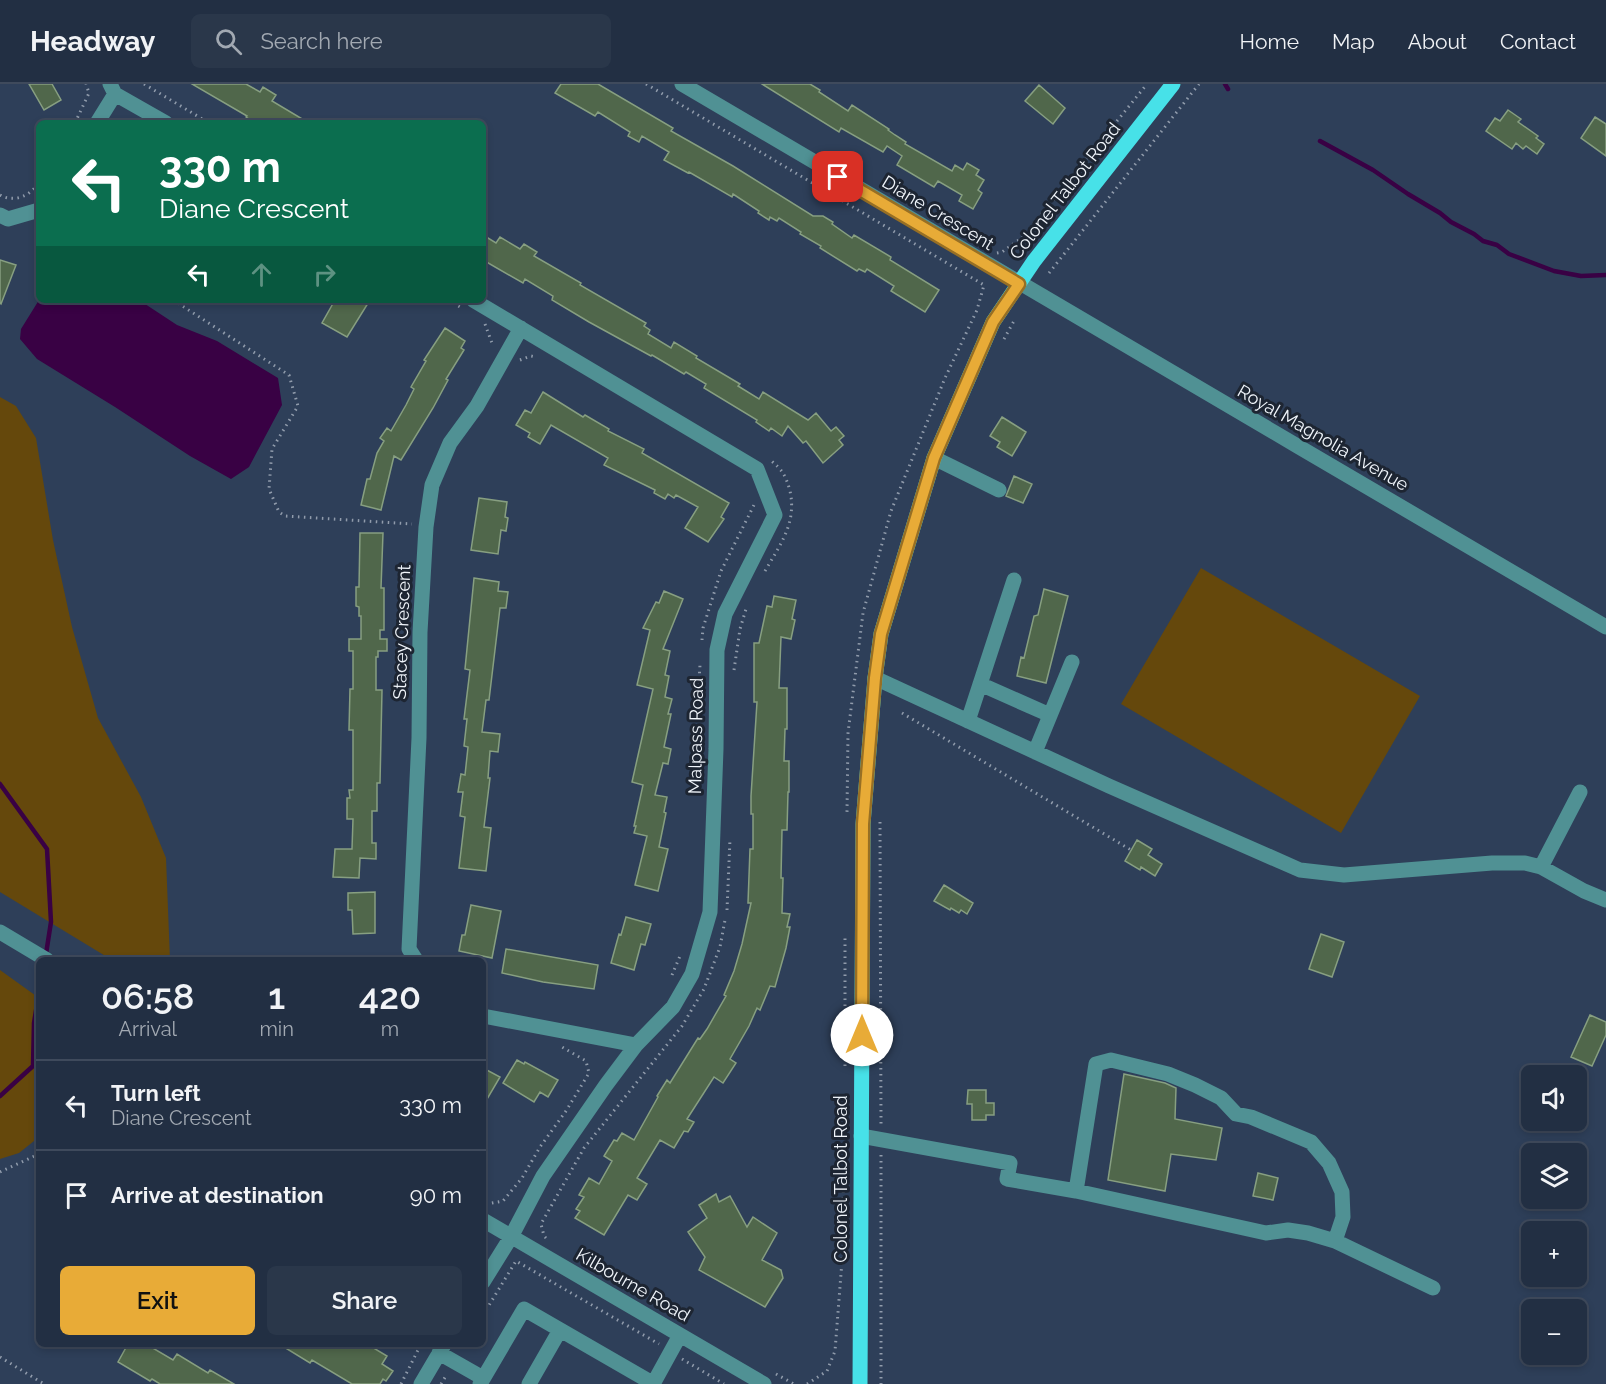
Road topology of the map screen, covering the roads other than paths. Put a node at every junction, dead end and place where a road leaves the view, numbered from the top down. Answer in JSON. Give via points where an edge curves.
{"nodes":[{"id":1,"x":682,"y":84,"type":"edge"},
{"id":2,"x":1173,"y":84,"type":"edge"},
{"id":3,"x":112,"y":89,"type":"edge"},
{"id":4,"x":98,"y":120,"type":"edge"},
{"id":5,"x":161,"y":120,"type":"edge"},
{"id":6,"x":36,"y":211,"type":"edge"},
{"id":7,"x":0,"y":215,"type":"edge"},
{"id":8,"x":1019,"y":284,"type":"junction"},
{"id":9,"x":470,"y":306,"type":"edge"},
{"id":10,"x":521,"y":328,"type":"junction"},
{"id":11,"x":934,"y":458,"type":"junction"},
{"id":12,"x":999,"y":490,"type":"dead end"},
{"id":13,"x":1014,"y":580,"type":"dead end"},
{"id":14,"x":1606,"y":627,"type":"edge"},
{"id":15,"x":1072,"y":662,"type":"dead end"},
{"id":16,"x":875,"y":678,"type":"junction"},
{"id":17,"x":980,"y":684,"type":"junction"},
{"id":18,"x":1050,"y":715,"type":"junction"},
{"id":19,"x":968,"y":721,"type":"junction"},
{"id":20,"x":1035,"y":752,"type":"junction"},
{"id":21,"x":1580,"y":792,"type":"dead end"},
{"id":22,"x":1541,"y":867,"type":"junction"},
{"id":23,"x":1606,"y":900,"type":"edge"},
{"id":24,"x":0,"y":932,"type":"edge"},
{"id":25,"x":42,"y":957,"type":"edge"},
{"id":26,"x":414,"y":957,"type":"edge"},
{"id":27,"x":486,"y":1017,"type":"edge"},
{"id":28,"x":636,"y":1045,"type":"junction"},
{"id":29,"x":861,"y":1136,"type":"junction"},
{"id":30,"x":1076,"y":1191,"type":"junction"},
{"id":31,"x":486,"y":1222,"type":"edge"},
{"id":32,"x":511,"y":1237,"type":"junction"},
{"id":33,"x":1335,"y":1241,"type":"junction"},
{"id":34,"x":486,"y":1277,"type":"edge"},
{"id":35,"x":1433,"y":1288,"type":"dead end"},
{"id":36,"x":560,"y":1330,"type":"junction"},
{"id":37,"x":680,"y":1335,"type":"junction"},
{"id":38,"x":441,"y":1347,"type":"edge"},
{"id":39,"x":769,"y":1378,"type":"edge"},
{"id":40,"x":482,"y":1381,"type":"edge"},
{"id":41,"x":421,"y":1384,"type":"edge"},
{"id":42,"x":529,"y":1384,"type":"edge"},
{"id":43,"x":653,"y":1384,"type":"edge"},
{"id":44,"x":860,"y":1384,"type":"edge"}],
"edges":[{"from":1,"to":8,"type":"street","name":"Diane Crescent"},
{"from":2,"to":8,"type":"main road","name":"Colonel Talbot Road"},
{"from":3,"to":4,"type":"street"},
{"from":3,"to":5,"type":"street"},
{"from":6,"to":7,"type":"street","via":[[8,219]]},
{"from":8,"to":11,"type":"main road","name":"Colonel Talbot Road","via":[[993,322]]},
{"from":8,"to":14,"type":"street","name":"Royal Magnolia Avenue"},
{"from":9,"to":10,"type":"street","name":"Malpass Road"},
{"from":10,"to":26,"type":"street","name":"Stacey Crescent","via":[[477,406],[450,443],[432,485],[420,632],[409,949]]},
{"from":10,"to":28,"type":"street","name":"Malpass Road","via":[[758,469],[774,515],[725,614],[717,650],[710,912],[692,974],[673,1007]]},
{"from":11,"to":12,"type":"street"},
{"from":11,"to":16,"type":"main road","name":"Colonel Talbot Road","via":[[881,634]]},
{"from":13,"to":17,"type":"street"},
{"from":15,"to":18,"type":"street"},
{"from":16,"to":19,"type":"street"},
{"from":16,"to":29,"type":"main road","name":"Colonel Talbot Road","via":[[863,824]]},
{"from":17,"to":18,"type":"street"},
{"from":17,"to":19,"type":"street"},
{"from":18,"to":20,"type":"street"},
{"from":19,"to":20,"type":"street"},
{"from":20,"to":22,"type":"street","via":[[1300,870],[1344,875],[1492,863]]},
{"from":21,"to":22,"type":"street"},
{"from":22,"to":23,"type":"street"},
{"from":24,"to":25,"type":"street"},
{"from":27,"to":28,"type":"street"},
{"from":28,"to":32,"type":"street","name":"Malpass Road","via":[[543,1176]]},
{"from":29,"to":30,"type":"street","via":[[1010,1163],[1007,1179]]},
{"from":29,"to":44,"type":"main road","name":"Colonel Talbot Road"},
{"from":30,"to":33,"type":"street","via":[[1266,1233],[1288,1230]]},
{"from":30,"to":33,"type":"street","via":[[1096,1064],[1111,1060],[1177,1078],[1221,1098],[1236,1114],[1311,1142],[1329,1163],[1342,1192],[1343,1217]]},
{"from":31,"to":32,"type":"street","name":"Kilbourne Road"},
{"from":32,"to":34,"type":"street","name":"Malpass Road"},
{"from":32,"to":37,"type":"street","name":"Kilbourne Road"},
{"from":33,"to":35,"type":"street"},
{"from":36,"to":40,"type":"street","via":[[524,1309]]},
{"from":36,"to":42,"type":"street"},
{"from":36,"to":43,"type":"street"},
{"from":37,"to":39,"type":"street","name":"Kilbourne Road"},
{"from":37,"to":43,"type":"street"},
{"from":38,"to":40,"type":"street"},
{"from":38,"to":41,"type":"street"}]}
